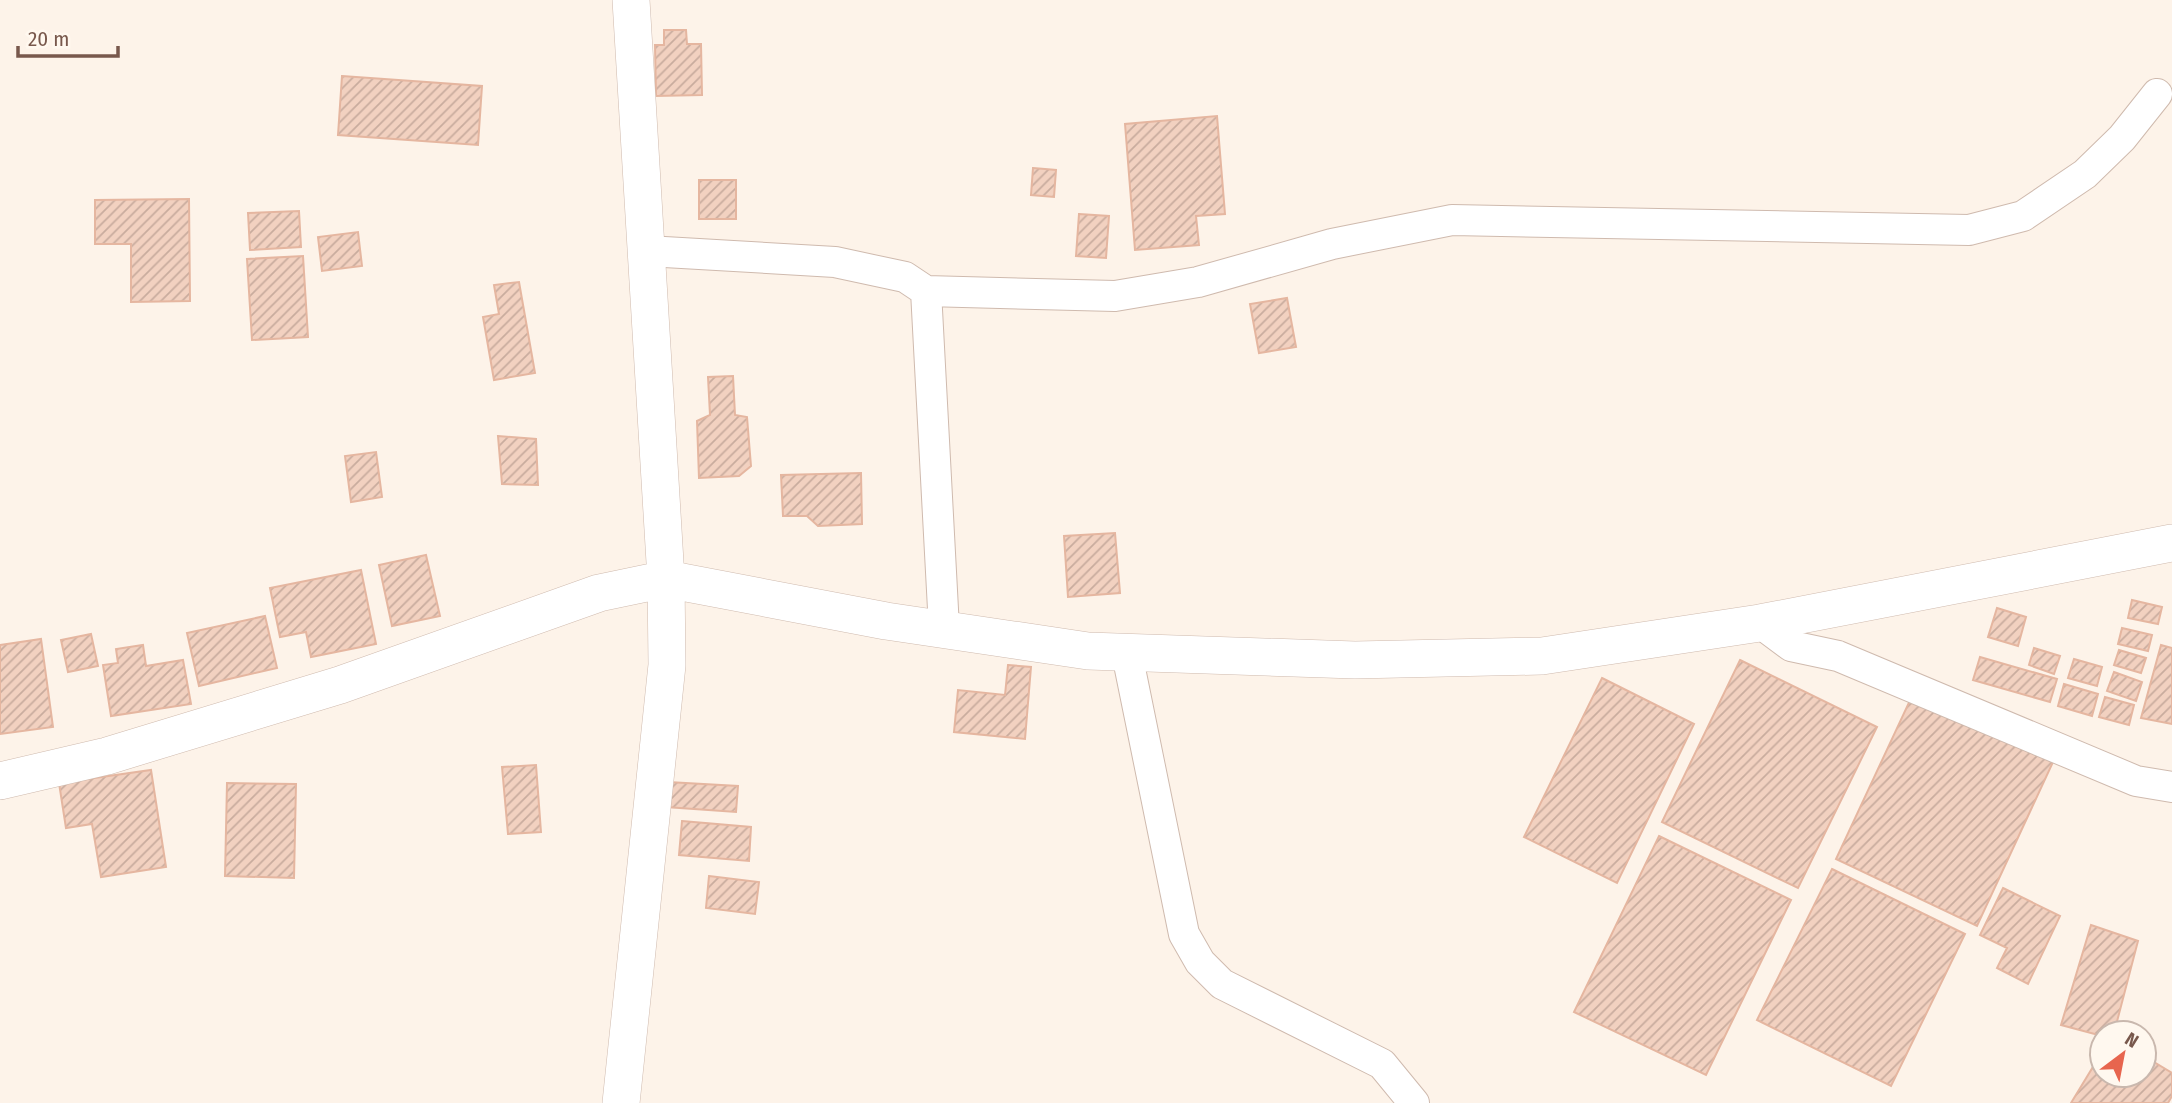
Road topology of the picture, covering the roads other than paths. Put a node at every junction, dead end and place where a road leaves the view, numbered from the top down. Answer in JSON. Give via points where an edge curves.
{"nodes":[{"id":1,"x":631,"y":0,"type":"edge"},
{"id":2,"x":2157,"y":94,"type":"dead end"},
{"id":3,"x":647,"y":251,"type":"junction"},
{"id":4,"x":926,"y":291,"type":"junction"},
{"id":5,"x":2172,"y":543,"type":"edge"},
{"id":6,"x":666,"y":579,"type":"junction"},
{"id":7,"x":1760,"y":623,"type":"junction"},
{"id":8,"x":944,"y":628,"type":"junction"},
{"id":9,"x":1127,"y":654,"type":"junction"},
{"id":10,"x":0,"y":781,"type":"edge"},
{"id":11,"x":2172,"y":787,"type":"edge"},
{"id":12,"x":621,"y":1103,"type":"edge"},
{"id":13,"x":1413,"y":1103,"type":"edge"}],
"edges":[{"from":1,"to":3,"type":"street"},
{"from":2,"to":4,"type":"street","via":[[2085,174],[2022,216],[1969,230],[1452,220],[1332,244],[1198,282],[1115,296]]},
{"from":3,"to":4,"type":"street","via":[[835,262],[905,277]]},
{"from":3,"to":6,"type":"street"},
{"from":4,"to":8,"type":"street"},
{"from":5,"to":7,"type":"street"},
{"from":6,"to":8,"type":"street"},
{"from":6,"to":10,"type":"street","via":[[599,593],[340,685],[120,752]]},
{"from":6,"to":12,"type":"street","via":[[667,665]]},
{"from":7,"to":9,"type":"street","via":[[1542,656],[1355,660]]},
{"from":7,"to":11,"type":"street","via":[[1791,646],[1838,656],[2136,781]]},
{"from":8,"to":9,"type":"street","via":[[1088,652]]},
{"from":9,"to":13,"type":"street","via":[[1184,934],[1200,962],[1222,985],[1382,1064]]}]}
